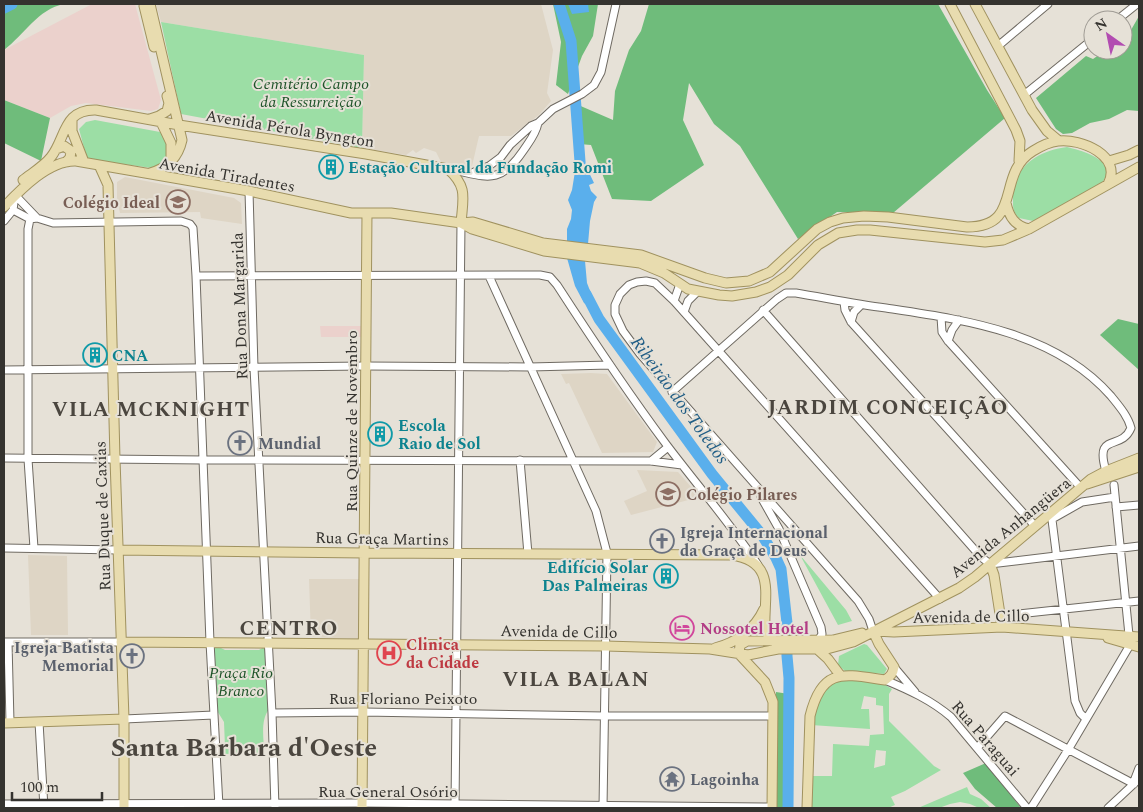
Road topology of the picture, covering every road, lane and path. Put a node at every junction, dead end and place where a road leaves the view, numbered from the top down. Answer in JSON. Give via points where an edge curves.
{"nodes":[{"id":1,"x":144,"y":4,"type":"edge"},
{"id":2,"x":150,"y":4,"type":"edge"},
{"id":3,"x":616,"y":4,"type":"edge"},
{"id":4,"x":950,"y":4,"type":"edge"},
{"id":5,"x":975,"y":4,"type":"edge"},
{"id":6,"x":1048,"y":4,"type":"edge"},
{"id":7,"x":998,"y":46,"type":"junction"},
{"id":8,"x":1083,"y":47,"type":"edge"},
{"id":9,"x":1024,"y":95,"type":"junction"},
{"id":10,"x":72,"y":119,"type":"junction"},
{"id":11,"x":149,"y":119,"type":"junction"},
{"id":12,"x":161,"y":122,"type":"junction"},
{"id":13,"x":538,"y":124,"type":"junction"},
{"id":14,"x":179,"y":125,"type":"junction"},
{"id":15,"x":1059,"y":141,"type":"junction"},
{"id":16,"x":510,"y":145,"type":"junction"},
{"id":17,"x":56,"y":149,"type":"junction"},
{"id":18,"x":1139,"y":150,"type":"edge"},
{"id":19,"x":522,"y":154,"type":"junction"},
{"id":20,"x":1109,"y":160,"type":"junction"},
{"id":21,"x":1019,"y":161,"type":"junction"},
{"id":22,"x":66,"y":162,"type":"junction"},
{"id":23,"x":84,"y":162,"type":"junction"},
{"id":24,"x":170,"y":163,"type":"junction"},
{"id":25,"x":99,"y":165,"type":"junction"},
{"id":26,"x":1139,"y":167,"type":"edge"},
{"id":27,"x":448,"y":169,"type":"junction"},
{"id":28,"x":472,"y":173,"type":"junction"},
{"id":29,"x":148,"y":174,"type":"junction"},
{"id":30,"x":1108,"y":184,"type":"junction"},
{"id":31,"x":249,"y":191,"type":"junction"},
{"id":32,"x":15,"y":195,"type":"junction"},
{"id":33,"x":4,"y":198,"type":"edge"},
{"id":34,"x":1006,"y":203,"type":"junction"},
{"id":35,"x":4,"y":207,"type":"edge"},
{"id":36,"x":13,"y":210,"type":"junction"},
{"id":37,"x":367,"y":213,"type":"junction"},
{"id":38,"x":34,"y":218,"type":"junction"},
{"id":39,"x":4,"y":221,"type":"edge"},
{"id":40,"x":109,"y":222,"type":"junction"},
{"id":41,"x":460,"y":223,"type":"junction"},
{"id":42,"x":1029,"y":229,"type":"junction"},
{"id":43,"x":598,"y":253,"type":"junction"},
{"id":44,"x":251,"y":275,"type":"junction"},
{"id":45,"x":367,"y":275,"type":"junction"},
{"id":46,"x":196,"y":276,"type":"junction"},
{"id":47,"x":460,"y":276,"type":"junction"},
{"id":48,"x":489,"y":276,"type":"junction"},
{"id":49,"x":705,"y":278,"type":"junction"},
{"id":50,"x":680,"y":284,"type":"junction"},
{"id":51,"x":697,"y":292,"type":"junction"},
{"id":52,"x":674,"y":301,"type":"junction"},
{"id":53,"x":844,"y":302,"type":"junction"},
{"id":54,"x":861,"y":304,"type":"junction"},
{"id":55,"x":763,"y":310,"type":"junction"},
{"id":56,"x":684,"y":312,"type":"junction"},
{"id":57,"x":941,"y":317,"type":"junction"},
{"id":58,"x":959,"y":320,"type":"junction"},
{"id":59,"x":851,"y":322,"type":"junction"},
{"id":60,"x":948,"y":341,"type":"junction"},
{"id":61,"x":718,"y":351,"type":"junction"},
{"id":62,"x":610,"y":365,"type":"junction"},
{"id":63,"x":366,"y":366,"type":"junction"},
{"id":64,"x":458,"y":366,"type":"junction"},
{"id":65,"x":530,"y":367,"type":"junction"},
{"id":66,"x":254,"y":368,"type":"junction"},
{"id":67,"x":199,"y":369,"type":"junction"},
{"id":68,"x":4,"y":370,"type":"edge"},
{"id":69,"x":28,"y":370,"type":"junction"},
{"id":70,"x":112,"y":370,"type":"junction"},
{"id":71,"x":672,"y":392,"type":"junction"},
{"id":72,"x":567,"y":446,"type":"junction"},
{"id":73,"x":668,"y":447,"type":"junction"},
{"id":74,"x":4,"y":458,"type":"edge"},
{"id":75,"x":28,"y":458,"type":"junction"},
{"id":76,"x":1139,"y":458,"type":"edge"},
{"id":77,"x":115,"y":459,"type":"junction"},
{"id":78,"x":204,"y":460,"type":"junction"},
{"id":79,"x":259,"y":460,"type":"junction"},
{"id":80,"x":365,"y":460,"type":"junction"},
{"id":81,"x":457,"y":460,"type":"junction"},
{"id":82,"x":520,"y":460,"type":"junction"},
{"id":83,"x":552,"y":460,"type":"junction"},
{"id":84,"x":573,"y":461,"type":"junction"},
{"id":85,"x":651,"y":461,"type":"junction"},
{"id":86,"x":682,"y":465,"type":"junction"},
{"id":87,"x":1139,"y":467,"type":"edge"},
{"id":88,"x":1106,"y":470,"type":"junction"},
{"id":89,"x":755,"y":485,"type":"junction"},
{"id":90,"x":1114,"y":485,"type":"dead end"},
{"id":91,"x":1083,"y":486,"type":"junction"},
{"id":92,"x":1115,"y":497,"type":"junction"},
{"id":93,"x":1139,"y":505,"type":"edge"},
{"id":94,"x":1116,"y":507,"type":"junction"},
{"id":95,"x":1051,"y":515,"type":"junction"},
{"id":96,"x":789,"y":524,"type":"junction"},
{"id":97,"x":1035,"y":526,"type":"junction"},
{"id":98,"x":779,"y":529,"type":"junction"},
{"id":99,"x":740,"y":539,"type":"junction"},
{"id":100,"x":1139,"y":546,"type":"edge"},
{"id":101,"x":4,"y":548,"type":"edge"},
{"id":102,"x":34,"y":548,"type":"junction"},
{"id":103,"x":1120,"y":548,"type":"junction"},
{"id":104,"x":119,"y":550,"type":"junction"},
{"id":105,"x":208,"y":551,"type":"junction"},
{"id":106,"x":262,"y":551,"type":"junction"},
{"id":107,"x":365,"y":553,"type":"junction"},
{"id":108,"x":607,"y":553,"type":"junction"},
{"id":109,"x":458,"y":554,"type":"junction"},
{"id":110,"x":528,"y":554,"type":"junction"},
{"id":111,"x":732,"y":555,"type":"junction"},
{"id":112,"x":1056,"y":556,"type":"junction"},
{"id":113,"x":990,"y":564,"type":"junction"},
{"id":114,"x":758,"y":565,"type":"junction"},
{"id":115,"x":940,"y":599,"type":"junction"},
{"id":116,"x":1139,"y":601,"type":"edge"},
{"id":117,"x":1126,"y":602,"type":"junction"},
{"id":118,"x":766,"y":604,"type":"junction"},
{"id":119,"x":1063,"y":608,"type":"junction"},
{"id":120,"x":1000,"y":616,"type":"junction"},
{"id":121,"x":1002,"y":627,"type":"junction"},
{"id":122,"x":873,"y":631,"type":"junction"},
{"id":123,"x":1066,"y":632,"type":"junction"},
{"id":124,"x":1139,"y":637,"type":"edge"},
{"id":125,"x":1129,"y":640,"type":"junction"},
{"id":126,"x":6,"y":642,"type":"edge"},
{"id":127,"x":122,"y":642,"type":"junction"},
{"id":128,"x":210,"y":642,"type":"junction"},
{"id":129,"x":268,"y":642,"type":"junction"},
{"id":130,"x":364,"y":644,"type":"junction"},
{"id":131,"x":777,"y":644,"type":"junction"},
{"id":132,"x":457,"y":645,"type":"junction"},
{"id":133,"x":817,"y":645,"type":"junction"},
{"id":134,"x":605,"y":646,"type":"junction"},
{"id":135,"x":1139,"y":647,"type":"edge"},
{"id":136,"x":710,"y":649,"type":"junction"},
{"id":137,"x":739,"y":654,"type":"junction"},
{"id":138,"x":894,"y":667,"type":"junction"},
{"id":139,"x":840,"y":675,"type":"junction"},
{"id":140,"x":885,"y":680,"type":"junction"},
{"id":141,"x":917,"y":694,"type":"junction"},
{"id":142,"x":363,"y":712,"type":"junction"},
{"id":143,"x":272,"y":713,"type":"junction"},
{"id":144,"x":456,"y":713,"type":"junction"},
{"id":145,"x":214,"y":715,"type":"junction"},
{"id":146,"x":605,"y":716,"type":"junction"},
{"id":147,"x":773,"y":716,"type":"junction"},
{"id":148,"x":124,"y":719,"type":"junction"},
{"id":149,"x":1086,"y":719,"type":"junction"},
{"id":150,"x":7,"y":722,"type":"edge"},
{"id":151,"x":39,"y":722,"type":"junction"},
{"id":152,"x":978,"y":747,"type":"junction"},
{"id":153,"x":1068,"y":750,"type":"junction"},
{"id":154,"x":1139,"y":768,"type":"edge"},
{"id":155,"x":1136,"y":781,"type":"edge"},
{"id":156,"x":4,"y":804,"type":"edge"},
{"id":157,"x":44,"y":806,"type":"edge"},
{"id":158,"x":124,"y":806,"type":"edge"},
{"id":159,"x":219,"y":806,"type":"edge"},
{"id":160,"x":275,"y":806,"type":"edge"},
{"id":161,"x":362,"y":806,"type":"edge"},
{"id":162,"x":455,"y":807,"type":"edge"},
{"id":163,"x":603,"y":807,"type":"edge"},
{"id":164,"x":772,"y":808,"type":"edge"},
{"id":165,"x":807,"y":808,"type":"edge"},
{"id":166,"x":1027,"y":808,"type":"edge"},
{"id":167,"x":1030,"y":808,"type":"edge"},
{"id":168,"x":1108,"y":808,"type":"edge"}],
"edges":[{"from":1,"to":11,"type":"main road","via":[[169,103],[167,111]]},
{"from":2,"to":14,"type":"main road"},
{"from":3,"to":13,"type":"street","via":[[599,77],[594,85],[552,109]]},
{"from":4,"to":21,"type":"main road","via":[[1016,130],[1020,141]]},
{"from":5,"to":7,"type":"main road"},
{"from":6,"to":7,"type":"street"},
{"from":7,"to":9,"type":"main road"},
{"from":8,"to":9,"type":"street"},
{"from":9,"to":15,"type":"main road","via":[[1041,123]]},
{"from":10,"to":11,"type":"main road","name":"Avenida Pérola Byngton","via":[[88,110]]},
{"from":10,"to":17,"type":"main road"},
{"from":10,"to":23,"type":"main road","via":[[72,131]]},
{"from":11,"to":12,"type":"main road","name":"Avenida Pérola Byngton"},
{"from":12,"to":14,"type":"main road","name":"Avenida Pérola Byngton"},
{"from":12,"to":24,"type":"main road","via":[[171,143]]},
{"from":13,"to":16,"type":"street","via":[[531,126]]},
{"from":13,"to":19,"type":"street"},
{"from":14,"to":24,"type":"main road","via":[[180,149]]},
{"from":14,"to":27,"type":"main road","name":"Avenida Pérola Byngton"},
{"from":15,"to":20,"type":"main road","via":[[1092,148]]},
{"from":15,"to":21,"type":"main road","via":[[1042,146]]},
{"from":16,"to":19,"type":"street","via":[[512,152]]},
{"from":16,"to":28,"type":"street","via":[[489,166]]},
{"from":17,"to":22,"type":"main road","via":[[64,146],[71,150]]},
{"from":17,"to":33,"type":"main road","via":[[47,161]]},
{"from":18,"to":20,"type":"main road","via":[[1129,156]]},
{"from":19,"to":28,"type":"street","via":[[500,175],[490,177]]},
{"from":20,"to":30,"type":"main road","via":[[1112,172]]},
{"from":21,"to":34,"type":"main road"},
{"from":22,"to":23,"type":"main road","name":"Avenida Tiradentes"},
{"from":22,"to":32,"type":"main road","name":"Avenida Tiradentes","via":[[45,172]]},
{"from":23,"to":25,"type":"main road","name":"Avenida Tiradentes"},
{"from":24,"to":29,"type":"main road"},
{"from":25,"to":29,"type":"main road","name":"Avenida Tiradentes"},
{"from":25,"to":40,"type":"main road","name":"Rua Duque de Caxias","via":[[108,185]]},
{"from":26,"to":30,"type":"main road"},
{"from":27,"to":28,"type":"street"},
{"from":27,"to":41,"type":"main road","via":[[462,187]]},
{"from":29,"to":31,"type":"main road","name":"Avenida Tiradentes"},
{"from":30,"to":42,"type":"main road"},
{"from":31,"to":37,"type":"main road","name":"Avenida Tiradentes","via":[[351,213]]},
{"from":31,"to":44,"type":"street","name":"Rua Dona Margarida"},
{"from":32,"to":35,"type":"main road","name":"Avenida Tiradentes"},
{"from":32,"to":36,"type":"street"},
{"from":32,"to":38,"type":"street"},
{"from":34,"to":42,"type":"main road","via":[[1012,220]]},
{"from":34,"to":49,"type":"main road","via":[[997,219],[979,227],[888,217],[843,218],[817,229],[779,264],[760,276],[726,283]]},
{"from":36,"to":38,"type":"street"},
{"from":36,"to":39,"type":"street"},
{"from":37,"to":41,"type":"main road","name":"Avenida Tiradentes","via":[[391,213]]},
{"from":37,"to":45,"type":"main road","name":"Rua Quinze de Novembro"},
{"from":38,"to":40,"type":"street","via":[[53,223]]},
{"from":38,"to":69,"type":"street","via":[[28,229]]},
{"from":40,"to":46,"type":"street","via":[[181,221],[190,224],[194,233]]},
{"from":40,"to":70,"type":"main road","name":"Rua Duque de Caxias"},
{"from":41,"to":43,"type":"main road","name":"Avenida Tiradentes","via":[[521,245]]},
{"from":41,"to":47,"type":"street"},
{"from":42,"to":51,"type":"main road","via":[[1003,240],[985,242],[848,230],[823,242],[788,275],[770,287],[732,296]]},
{"from":43,"to":49,"type":"main road","via":[[641,255]]},
{"from":43,"to":50,"type":"main road","via":[[640,263]]},
{"from":44,"to":45,"type":"street"},
{"from":44,"to":46,"type":"street"},
{"from":44,"to":66,"type":"street","name":"Rua Dona Margarida"},
{"from":45,"to":47,"type":"street"},
{"from":45,"to":63,"type":"main road","name":"Rua Quinze de Novembro"},
{"from":46,"to":67,"type":"street"},
{"from":47,"to":48,"type":"street"},
{"from":47,"to":64,"type":"street"},
{"from":48,"to":62,"type":"street","via":[[550,277]]},
{"from":48,"to":65,"type":"street"},
{"from":49,"to":50,"type":"main road","via":[[690,277]]},
{"from":50,"to":51,"type":"main road"},
{"from":50,"to":52,"type":"street"},
{"from":51,"to":56,"type":"street","via":[[688,301]]},
{"from":52,"to":56,"type":"street"},
{"from":52,"to":71,"type":"street","via":[[658,286],[641,281],[622,291],[615,309],[623,332]]},
{"from":53,"to":54,"type":"street"},
{"from":53,"to":55,"type":"street","via":[[790,292]]},
{"from":53,"to":59,"type":"street"},
{"from":54,"to":57,"type":"street"},
{"from":54,"to":59,"type":"street"},
{"from":55,"to":61,"type":"street"},
{"from":55,"to":113,"type":"street"},
{"from":56,"to":61,"type":"street"},
{"from":57,"to":58,"type":"street"},
{"from":57,"to":60,"type":"street","via":[[942,332]]},
{"from":58,"to":60,"type":"street"},
{"from":58,"to":88,"type":"street","via":[[1046,348],[1083,370],[1104,389],[1131,428],[1124,437],[1103,448],[1101,453]]},
{"from":59,"to":97,"type":"street"},
{"from":60,"to":91,"type":"street"},
{"from":61,"to":71,"type":"street"},
{"from":61,"to":115,"type":"street"},
{"from":62,"to":65,"type":"street"},
{"from":62,"to":73,"type":"street"},
{"from":63,"to":64,"type":"street"},
{"from":63,"to":66,"type":"street"},
{"from":63,"to":80,"type":"main road","name":"Rua Quinze de Novembro"},
{"from":64,"to":65,"type":"street"},
{"from":64,"to":81,"type":"street"},
{"from":65,"to":72,"type":"street"},
{"from":66,"to":67,"type":"street"},
{"from":66,"to":79,"type":"street","name":"Rua Dona Margarida"},
{"from":67,"to":70,"type":"street"},
{"from":67,"to":78,"type":"street"},
{"from":68,"to":69,"type":"street"},
{"from":69,"to":70,"type":"street"},
{"from":69,"to":75,"type":"street"},
{"from":70,"to":77,"type":"main road","name":"Rua Duque de Caxias"},
{"from":71,"to":89,"type":"street"},
{"from":72,"to":83,"type":"street"},
{"from":72,"to":84,"type":"street"},
{"from":73,"to":85,"type":"street"},
{"from":73,"to":86,"type":"street"},
{"from":74,"to":75,"type":"street"},
{"from":75,"to":77,"type":"street"},
{"from":75,"to":102,"type":"street"},
{"from":76,"to":88,"type":"main road","name":"Avenida Anhangüera"},
{"from":77,"to":78,"type":"street"},
{"from":77,"to":104,"type":"main road","name":"Rua Duque de Caxias"},
{"from":78,"to":79,"type":"street"},
{"from":78,"to":105,"type":"street"},
{"from":79,"to":80,"type":"street"},
{"from":79,"to":106,"type":"street","name":"Rua Dona Margarida"},
{"from":80,"to":81,"type":"street"},
{"from":80,"to":107,"type":"main road","name":"Rua Quinze de Novembro"},
{"from":81,"to":82,"type":"street"},
{"from":81,"to":109,"type":"street"},
{"from":82,"to":83,"type":"street"},
{"from":82,"to":110,"type":"street"},
{"from":83,"to":84,"type":"street"},
{"from":84,"to":85,"type":"street"},
{"from":84,"to":108,"type":"street","via":[[596,511]]},
{"from":85,"to":86,"type":"street"},
{"from":86,"to":99,"type":"street"},
{"from":87,"to":91,"type":"main road","name":"Avenida Anhangüera"},
{"from":88,"to":91,"type":"main road","name":"Avenida Anhangüera"},
{"from":89,"to":96,"type":"street"},
{"from":89,"to":98,"type":"street"},
{"from":90,"to":92,"type":"street"},
{"from":91,"to":95,"type":"main road","name":"Avenida Anhangüera"},
{"from":92,"to":94,"type":"street"},
{"from":92,"to":95,"type":"street","via":[[1082,502]]},
{"from":93,"to":94,"type":"street"},
{"from":94,"to":103,"type":"street"},
{"from":95,"to":97,"type":"main road","name":"Avenida Anhangüera"},
{"from":95,"to":112,"type":"street"},
{"from":96,"to":98,"type":"street"},
{"from":96,"to":122,"type":"street","via":[[858,601]]},
{"from":97,"to":113,"type":"main road","name":"Avenida Anhangüera"},
{"from":98,"to":133,"type":"street","via":[[821,627]]},
{"from":99,"to":111,"type":"street","via":[[741,548]]},
{"from":99,"to":114,"type":"street"},
{"from":100,"to":103,"type":"street"},
{"from":101,"to":102,"type":"street","name":"Rua Graça Martins"},
{"from":102,"to":104,"type":"street","name":"Rua Graça Martins"},
{"from":103,"to":112,"type":"street"},
{"from":103,"to":117,"type":"street"},
{"from":104,"to":105,"type":"main road","name":"Rua Graça Martins"},
{"from":104,"to":127,"type":"main road","name":"Rua Duque de Caxias"},
{"from":105,"to":106,"type":"main road","name":"Rua Graça Martins"},
{"from":105,"to":128,"type":"street"},
{"from":106,"to":107,"type":"main road","name":"Rua Graça Martins"},
{"from":106,"to":129,"type":"street","name":"Rua Dona Margarida"},
{"from":107,"to":109,"type":"main road","name":"Rua Graça Martins"},
{"from":107,"to":130,"type":"main road","name":"Rua Quinze de Novembro"},
{"from":108,"to":110,"type":"main road","name":"Rua Graça Martins"},
{"from":108,"to":111,"type":"main road","name":"Rua Graça Martins"},
{"from":108,"to":134,"type":"street"},
{"from":109,"to":110,"type":"main road","name":"Rua Graça Martins"},
{"from":109,"to":132,"type":"street"},
{"from":111,"to":114,"type":"main road","name":"Rua Graça Martins","via":[[743,556]]},
{"from":112,"to":113,"type":"street"},
{"from":112,"to":119,"type":"street"},
{"from":113,"to":115,"type":"main road","name":"Avenida Anhangüera"},
{"from":113,"to":120,"type":"main road"},
{"from":114,"to":118,"type":"main road","via":[[765,581]]},
{"from":115,"to":122,"type":"main road","name":"Avenida Anhangüera"},
{"from":116,"to":117,"type":"street"},
{"from":117,"to":119,"type":"street"},
{"from":117,"to":125,"type":"street"},
{"from":118,"to":131,"type":"main road","via":[[765,630]]},
{"from":118,"to":136,"type":"main road","via":[[746,633],[727,645]]},
{"from":119,"to":120,"type":"street"},
{"from":119,"to":123,"type":"street"},
{"from":120,"to":121,"type":"main road"},
{"from":121,"to":122,"type":"main road","name":"Avenida de Cillo"},
{"from":121,"to":123,"type":"main road","name":"Avenida de Cillo"},
{"from":122,"to":133,"type":"main road","name":"Avenida de Cillo","via":[[844,645]]},
{"from":122,"to":138,"type":"main road"},
{"from":123,"to":125,"type":"main road","name":"Avenida de Cillo"},
{"from":123,"to":149,"type":"street","via":[[1075,701]]},
{"from":124,"to":125,"type":"main road","name":"Avenida de Cillo"},
{"from":125,"to":135,"type":"main road","name":"Avenida de Cillo"},
{"from":125,"to":149,"type":"street"},
{"from":126,"to":127,"type":"street"},
{"from":126,"to":150,"type":"street"},
{"from":127,"to":128,"type":"main road","name":"Avenida de Cillo"},
{"from":127,"to":148,"type":"main road","name":"Rua Duque de Caxias"},
{"from":128,"to":129,"type":"main road","name":"Avenida de Cillo"},
{"from":128,"to":145,"type":"street"},
{"from":129,"to":130,"type":"main road","name":"Avenida de Cillo"},
{"from":129,"to":143,"type":"street","name":"Rua Dona Margarida"},
{"from":130,"to":132,"type":"main road","name":"Avenida de Cillo"},
{"from":130,"to":142,"type":"main road","name":"Rua Quinze de Novembro"},
{"from":131,"to":133,"type":"main road","name":"Avenida de Cillo"},
{"from":131,"to":137,"type":"main road","name":"Avenida de Cillo","via":[[753,654]]},
{"from":131,"to":137,"type":"main road","via":[[743,642]]},
{"from":132,"to":134,"type":"main road","name":"Avenida de Cillo"},
{"from":132,"to":144,"type":"street"},
{"from":133,"to":139,"type":"main road"},
{"from":134,"to":136,"type":"main road","name":"Avenida de Cillo"},
{"from":134,"to":146,"type":"street"},
{"from":136,"to":137,"type":"main road","name":"Avenida de Cillo"},
{"from":137,"to":147,"type":"main road","via":[[768,688]]},
{"from":138,"to":140,"type":"main road","via":[[892,675]]},
{"from":138,"to":141,"type":"street","name":"Rua Paraguai"},
{"from":139,"to":140,"type":"main road","name":"Rua Paraguai"},
{"from":139,"to":165,"type":"main road","via":[[821,688],[811,709]]},
{"from":140,"to":141,"type":"street","name":"Rua Paraguai"},
{"from":141,"to":152,"type":"street","name":"Rua Paraguai","via":[[952,717]]},
{"from":142,"to":143,"type":"street","name":"Rua Floriano Peixoto"},
{"from":142,"to":144,"type":"street","name":"Rua Floriano Peixoto"},
{"from":142,"to":161,"type":"main road","name":"Rua Quinze de Novembro"},
{"from":143,"to":160,"type":"street","name":"Rua Dona Margarida"},
{"from":144,"to":146,"type":"street","name":"Rua Floriano Peixoto"},
{"from":144,"to":162,"type":"street"},
{"from":145,"to":148,"type":"street"},
{"from":145,"to":159,"type":"street"},
{"from":146,"to":147,"type":"street","name":"Rua Floriano Peixoto"},
{"from":146,"to":163,"type":"street"},
{"from":147,"to":164,"type":"main road"},
{"from":148,"to":151,"type":"main road"},
{"from":148,"to":158,"type":"main road","name":"Rua Duque de Caxias"},
{"from":149,"to":153,"type":"street"},
{"from":150,"to":151,"type":"main road"},
{"from":151,"to":157,"type":"street"},
{"from":152,"to":153,"type":"street","via":[[1005,716]]},
{"from":152,"to":166,"type":"street","name":"Rua Paraguai"},
{"from":153,"to":155,"type":"street"},
{"from":153,"to":167,"type":"street"},
{"from":154,"to":155,"type":"street"},
{"from":155,"to":168,"type":"street"},
{"from":156,"to":157,"type":"street","name":"Rua General Osório"},
{"from":157,"to":158,"type":"street","name":"Rua General Osório"},
{"from":158,"to":159,"type":"street","name":"Rua General Osório"},
{"from":159,"to":160,"type":"street","name":"Rua General Osório"},
{"from":160,"to":161,"type":"street","name":"Rua General Osório"},
{"from":161,"to":162,"type":"street","name":"Rua General Osório"},
{"from":162,"to":163,"type":"street","name":"Rua General Osório"},
{"from":163,"to":164,"type":"street","name":"Rua General Osório"}]}
